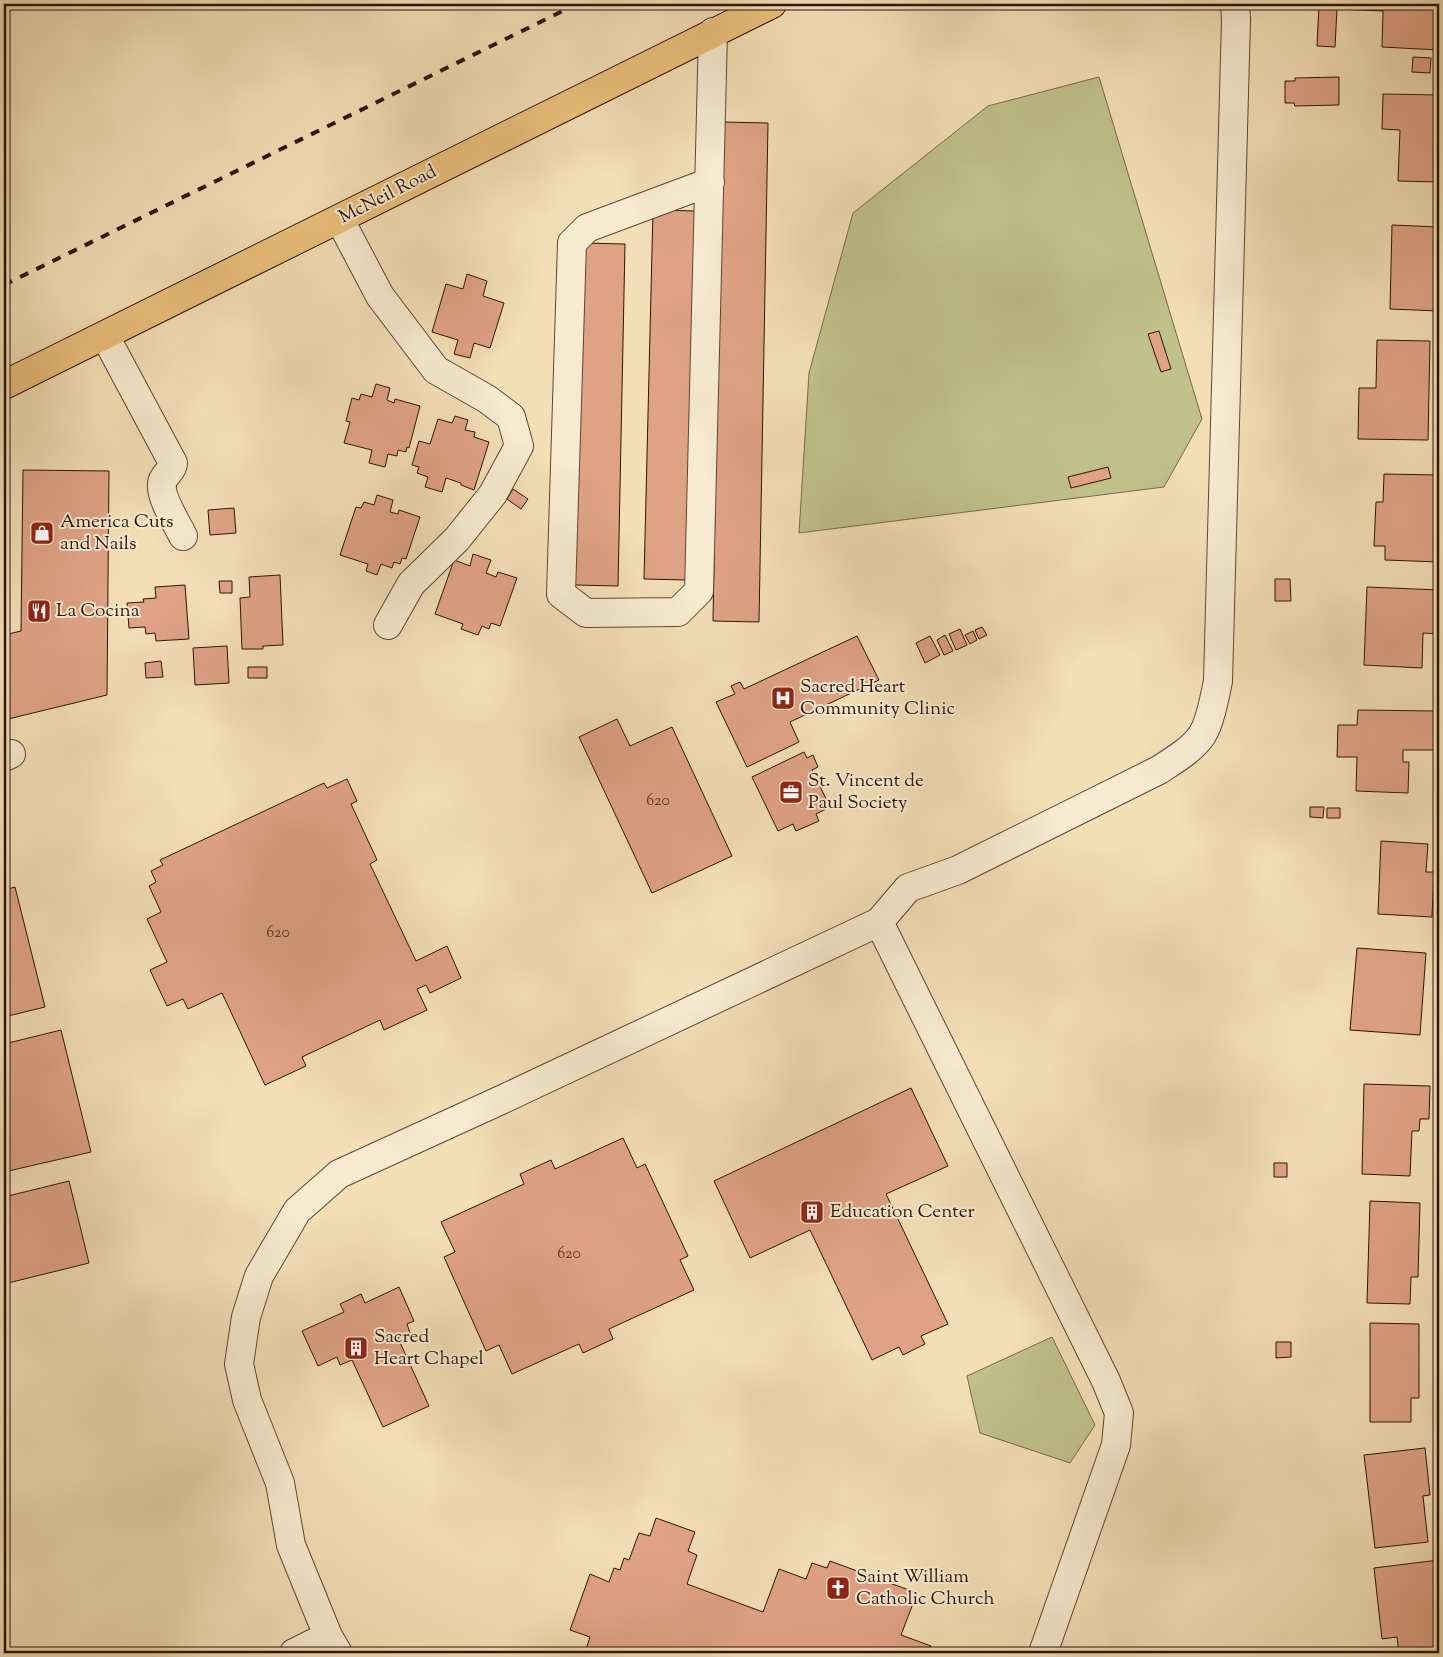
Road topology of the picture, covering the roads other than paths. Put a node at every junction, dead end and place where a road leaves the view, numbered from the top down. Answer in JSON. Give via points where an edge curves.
{"nodes":[{"id":1,"x":772,"y":4,"type":"edge"},
{"id":2,"x":1235,"y":4,"type":"edge"},
{"id":3,"x":714,"y":32,"type":"junction"},
{"id":4,"x":710,"y":182,"type":"junction"},
{"id":5,"x":340,"y":220,"type":"junction"},
{"id":6,"x":105,"y":336,"type":"junction"},
{"id":7,"x":4,"y":385,"type":"edge"},
{"id":8,"x":184,"y":536,"type":"dead end"},
{"id":9,"x":388,"y":625,"type":"dead end"},
{"id":10,"x":879,"y":922,"type":"junction"},
{"id":11,"x":333,"y":1645,"type":"edge"},
{"id":12,"x":294,"y":1653,"type":"edge"},
{"id":13,"x":1043,"y":1653,"type":"edge"}],
"edges":[{"from":1,"to":3,"type":"main road","name":"McNeil Road"},
{"from":2,"to":10,"type":"lane","via":[[1218,682],[1203,734],[1182,755],[1159,770],[958,870],[908,888]]},
{"from":3,"to":4,"type":"lane"},
{"from":3,"to":5,"type":"main road","name":"McNeil Road"},
{"from":4,"to":4,"type":"lane","via":[[699,591],[678,612],[586,613],[561,594],[572,243],[587,228]]},
{"from":5,"to":6,"type":"main road","name":"McNeil Road"},
{"from":5,"to":9,"type":"lane","via":[[380,296],[436,370],[487,399],[511,417],[519,446],[494,494],[457,539],[411,584]]},
{"from":6,"to":7,"type":"main road","name":"McNeil Road"},
{"from":6,"to":8,"type":"lane","via":[[173,464],[162,483],[162,492]]},
{"from":10,"to":11,"type":"lane","via":[[339,1174],[297,1211],[258,1276],[246,1317],[239,1364],[247,1400],[280,1483],[291,1545]]},
{"from":10,"to":13,"type":"lane","via":[[1119,1413],[1116,1445]]},
{"from":11,"to":12,"type":"lane"}]}
